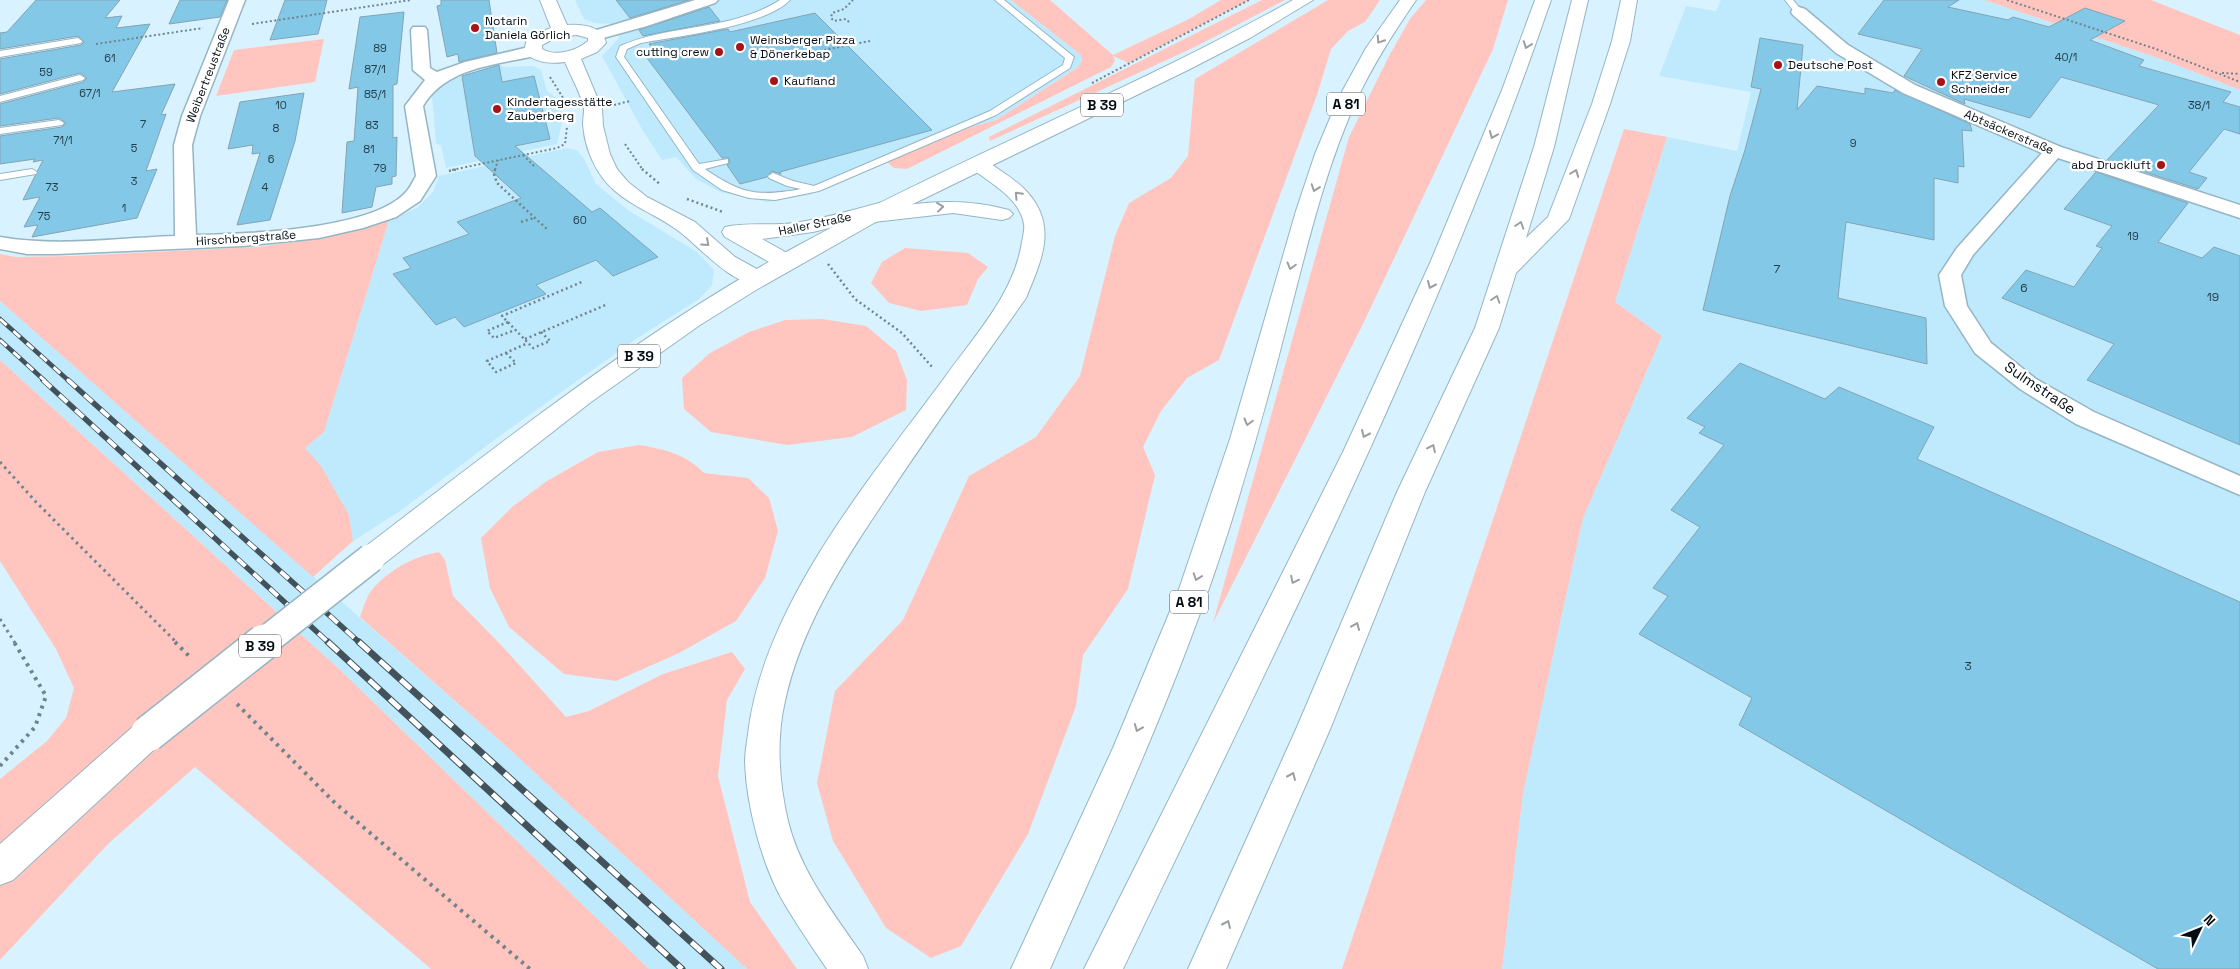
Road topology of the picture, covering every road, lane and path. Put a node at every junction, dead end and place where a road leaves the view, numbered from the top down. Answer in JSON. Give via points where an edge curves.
{"nodes":[{"id":1,"x":237,"y":0,"type":"edge"},
{"id":2,"x":411,"y":0,"type":"edge"},
{"id":3,"x":548,"y":0,"type":"edge"},
{"id":4,"x":710,"y":0,"type":"edge"},
{"id":5,"x":786,"y":0,"type":"edge"},
{"id":6,"x":853,"y":0,"type":"edge"},
{"id":7,"x":999,"y":0,"type":"edge"},
{"id":8,"x":1249,"y":0,"type":"edge"},
{"id":9,"x":1305,"y":0,"type":"edge"},
{"id":10,"x":1408,"y":0,"type":"edge"},
{"id":11,"x":1543,"y":0,"type":"edge"},
{"id":12,"x":1580,"y":0,"type":"edge"},
{"id":13,"x":1629,"y":0,"type":"edge"},
{"id":14,"x":2007,"y":0,"type":"edge"},
{"id":15,"x":1794,"y":6,"type":"edge"},
{"id":16,"x":284,"y":21,"type":"dead end"},
{"id":17,"x":849,"y":22,"type":"dead end"},
{"id":18,"x":206,"y":28,"type":"dead end"},
{"id":19,"x":420,"y":30,"type":"dead end"},
{"id":20,"x":560,"y":31,"type":"junction"},
{"id":21,"x":158,"y":33,"type":"dead end"},
{"id":22,"x":596,"y":35,"type":"junction"},
{"id":23,"x":78,"y":41,"type":"dead end"},
{"id":24,"x":870,"y":41,"type":"dead end"},
{"id":25,"x":824,"y":50,"type":"dead end"},
{"id":26,"x":533,"y":51,"type":"junction"},
{"id":27,"x":0,"y":54,"type":"edge"},
{"id":28,"x":571,"y":55,"type":"junction"},
{"id":29,"x":2219,"y":73,"type":"junction"},
{"id":30,"x":2240,"y":74,"type":"edge"},
{"id":31,"x":80,"y":78,"type":"dead end"},
{"id":32,"x":436,"y":79,"type":"junction"},
{"id":33,"x":2240,"y":82,"type":"edge"},
{"id":34,"x":1088,"y":85,"type":"dead end"},
{"id":35,"x":0,"y":99,"type":"edge"},
{"id":36,"x":593,"y":109,"type":"junction"},
{"id":37,"x":616,"y":113,"type":"dead end"},
{"id":38,"x":60,"y":123,"type":"dead end"},
{"id":39,"x":0,"y":131,"type":"edge"},
{"id":40,"x":621,"y":136,"type":"dead end"},
{"id":41,"x":565,"y":144,"type":"dead end"},
{"id":42,"x":2054,"y":151,"type":"junction"},
{"id":43,"x":523,"y":155,"type":"junction"},
{"id":44,"x":498,"y":160,"type":"junction"},
{"id":45,"x":724,"y":160,"type":"dead end"},
{"id":46,"x":978,"y":164,"type":"junction"},
{"id":47,"x":535,"y":167,"type":"dead end"},
{"id":48,"x":697,"y":168,"type":"junction"},
{"id":49,"x":32,"y":172,"type":"dead end"},
{"id":50,"x":426,"y":176,"type":"junction"},
{"id":51,"x":773,"y":176,"type":"dead end"},
{"id":52,"x":0,"y":177,"type":"edge"},
{"id":53,"x":946,"y":180,"type":"junction"},
{"id":54,"x":815,"y":188,"type":"junction"},
{"id":55,"x":666,"y":189,"type":"dead end"},
{"id":56,"x":682,"y":196,"type":"dead end"},
{"id":57,"x":895,"y":206,"type":"junction"},
{"id":58,"x":2240,"y":212,"type":"edge"},
{"id":59,"x":1002,"y":214,"type":"junction"},
{"id":60,"x":667,"y":215,"type":"junction"},
{"id":61,"x":874,"y":216,"type":"junction"},
{"id":62,"x":535,"y":218,"type":"junction"},
{"id":63,"x":521,"y":222,"type":"dead end"},
{"id":64,"x":730,"y":223,"type":"junction"},
{"id":65,"x":548,"y":230,"type":"dead end"},
{"id":66,"x":1032,"y":239,"type":"junction"},
{"id":67,"x":186,"y":242,"type":"junction"},
{"id":68,"x":0,"y":243,"type":"edge"},
{"id":69,"x":808,"y":249,"type":"junction"},
{"id":70,"x":786,"y":262,"type":"junction"},
{"id":71,"x":1505,"y":271,"type":"junction"},
{"id":72,"x":758,"y":279,"type":"junction"},
{"id":73,"x":584,"y":281,"type":"dead end"},
{"id":74,"x":608,"y":304,"type":"dead end"},
{"id":75,"x":508,"y":322,"type":"junction"},
{"id":76,"x":515,"y":330,"type":"junction"},
{"id":77,"x":541,"y":332,"type":"junction"},
{"id":78,"x":525,"y":339,"type":"junction"},
{"id":79,"x":528,"y":343,"type":"junction"},
{"id":80,"x":506,"y":353,"type":"junction"},
{"id":81,"x":954,"y":382,"type":"junction"},
{"id":82,"x":0,"y":462,"type":"edge"},
{"id":83,"x":2240,"y":486,"type":"edge"},
{"id":84,"x":0,"y":619,"type":"edge"},
{"id":85,"x":196,"y":663,"type":"dead end"},
{"id":86,"x":231,"y":698,"type":"dead end"},
{"id":87,"x":0,"y":766,"type":"edge"},
{"id":88,"x":0,"y":868,"type":"edge"},
{"id":89,"x":530,"y":969,"type":"edge"},
{"id":90,"x":849,"y":969,"type":"edge"},
{"id":91,"x":1030,"y":969,"type":"edge"},
{"id":92,"x":1103,"y":969,"type":"edge"},
{"id":93,"x":1208,"y":969,"type":"edge"}],
"edges":[{"from":1,"to":67,"type":"street","name":"Weibertreustraße","via":[[191,116],[183,146]]},
{"from":2,"to":16,"type":"path"},
{"from":3,"to":20,"type":"main road"},
{"from":4,"to":22,"type":"street"},
{"from":5,"to":48,"type":"lane","via":[[752,17],[639,41],[623,48],[620,57]]},
{"from":6,"to":17,"type":"path","via":[[844,9],[832,13],[831,18]]},
{"from":7,"to":54,"type":"lane","via":[[1070,57],[1067,66],[992,113]]},
{"from":8,"to":34,"type":"path"},
{"from":9,"to":46,"type":"main road","number":"B 39","via":[[1206,54]]},
{"from":10,"to":91,"type":"main road","number":"A 81","one_way":true,"via":[[1376,47],[1340,117],[1304,219],[1244,437],[1186,610],[1121,770]]},
{"from":11,"to":92,"type":"main road","one_way":true,"via":[[1442,263],[1356,452]]},
{"from":71,"to":12,"type":"main road","one_way":true,"via":[[1544,147]]},
{"from":71,"to":13,"type":"main road","one_way":true,"via":[[1558,219],[1602,104],[1621,41]]},
{"from":14,"to":29,"type":"path"},
{"from":15,"to":42,"type":"street","name":"Abtsäckerstraße","via":[[1842,49],[1909,89]]},
{"from":18,"to":21,"type":"path"},
{"from":19,"to":32,"type":"street","via":[[422,70]]},
{"from":20,"to":22,"type":"main road","via":[[578,30]]},
{"from":20,"to":26,"type":"main road","via":[[537,40]]},
{"from":22,"to":28,"type":"main road","via":[[597,42],[593,47]]},
{"from":23,"to":27,"type":"lane"},
{"from":24,"to":25,"type":"path"},
{"from":26,"to":28,"type":"main road","via":[[549,57]]},
{"from":26,"to":32,"type":"street","via":[[465,68]]},
{"from":28,"to":36,"type":"main road","name":"Haller Straße"},
{"from":29,"to":30,"type":"path"},
{"from":29,"to":33,"type":"path"},
{"from":31,"to":35,"type":"lane"},
{"from":32,"to":50,"type":"street","via":[[414,106]]},
{"from":36,"to":37,"type":"path","via":[[614,105]]},
{"from":36,"to":60,"type":"main road","name":"Haller Straße","via":[[593,126],[608,171],[640,201]]},
{"from":38,"to":39,"type":"lane"},
{"from":40,"to":55,"type":"path","via":[[632,159]]},
{"from":41,"to":43,"type":"path"},
{"from":42,"to":58,"type":"street","name":"Abtsäckerstraße"},
{"from":42,"to":83,"type":"street","name":"Sulmstraße","via":[[1959,259],[1950,275],[1956,306],[1983,348],[2028,384],[2085,418]]},
{"from":43,"to":44,"type":"path"},
{"from":43,"to":47,"type":"path"},
{"from":44,"to":50,"type":"path"},
{"from":44,"to":62,"type":"path","via":[[494,174],[497,183]]},
{"from":45,"to":48,"type":"lane"},
{"from":46,"to":53,"type":"main road","number":"B 39"},
{"from":66,"to":46,"type":"main road","one_way":true,"via":[[1034,225],[1030,210],[1020,196]]},
{"from":48,"to":54,"type":"lane","via":[[726,188],[749,195],[775,197]]},
{"from":49,"to":52,"type":"lane"},
{"from":50,"to":67,"type":"street","name":"Hirschbergstraße","via":[[423,188],[402,206],[340,228],[275,239]]},
{"from":51,"to":54,"type":"lane","via":[[790,184]]},
{"from":53,"to":57,"type":"main road","number":"B 39"},
{"from":53,"to":59,"type":"main road"},
{"from":56,"to":64,"type":"path"},
{"from":57,"to":61,"type":"main road","number":"B 39"},
{"from":57,"to":64,"type":"main road","name":"Haller Straße","via":[[786,232],[759,234]]},
{"from":61,"to":59,"type":"main road","one_way":true,"via":[[953,206]]},
{"from":59,"to":66,"type":"main road"},
{"from":60,"to":64,"type":"main road","name":"Haller Straße"},
{"from":60,"to":72,"type":"main road","name":"Haller Straße","one_way":true,"via":[[687,226],[727,262]]},
{"from":61,"to":69,"type":"main road","number":"B 39"},
{"from":62,"to":63,"type":"path"},
{"from":62,"to":65,"type":"path"},
{"from":64,"to":70,"type":"main road","name":"Haller Straße"},
{"from":66,"to":81,"type":"main road","via":[[1030,260],[1014,298]]},
{"from":67,"to":68,"type":"street","name":"Hirschbergstraße","via":[[56,248],[27,248]]},
{"from":69,"to":70,"type":"main road","number":"B 39"},
{"from":69,"to":81,"type":"path","via":[[826,261],[855,299],[902,333],[935,371]]},
{"from":70,"to":72,"type":"main road","number":"B 39"},
{"from":93,"to":71,"type":"main road","one_way":true,"via":[[1314,727],[1411,492],[1487,328]]},
{"from":72,"to":88,"type":"main road","number":"B 39","bridge":true,"via":[[648,349],[555,415],[148,734]]},
{"from":73,"to":75,"type":"path","via":[[502,316]]},
{"from":74,"to":77,"type":"path"},
{"from":75,"to":76,"type":"path"},
{"from":75,"to":76,"type":"path","via":[[487,331],[494,338]]},
{"from":76,"to":78,"type":"path"},
{"from":77,"to":78,"type":"path"},
{"from":77,"to":79,"type":"path","via":[[550,341],[533,348]]},
{"from":78,"to":79,"type":"path"},
{"from":79,"to":80,"type":"path"},
{"from":80,"to":80,"type":"path","via":[[487,361],[496,372],[516,364]]},
{"from":81,"to":90,"type":"main road","via":[[842,542],[809,598],[786,646],[768,702],[762,760],[770,822],[796,889]]},
{"from":82,"to":85,"type":"path"},
{"from":84,"to":87,"type":"path","via":[[46,696],[43,715],[31,735]]},
{"from":86,"to":89,"type":"path","via":[[335,803]]}]}
